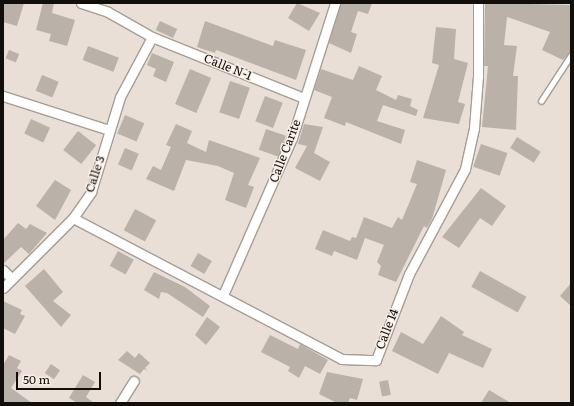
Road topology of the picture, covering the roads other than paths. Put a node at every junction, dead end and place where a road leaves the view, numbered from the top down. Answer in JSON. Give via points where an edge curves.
{"nodes":[{"id":1,"x":81,"y":3,"type":"edge"},
{"id":2,"x":334,"y":3,"type":"edge"},
{"id":3,"x":478,"y":3,"type":"edge"},
{"id":4,"x":152,"y":37,"type":"junction"},
{"id":5,"x":571,"y":54,"type":"edge"},
{"id":6,"x":3,"y":96,"type":"edge"},
{"id":7,"x":304,"y":98,"type":"junction"},
{"id":8,"x":541,"y":101,"type":"dead end"},
{"id":9,"x":109,"y":130,"type":"junction"},
{"id":10,"x":73,"y":218,"type":"junction"},
{"id":11,"x":3,"y":270,"type":"edge"},
{"id":12,"x":11,"y":278,"type":"junction"},
{"id":13,"x":3,"y":288,"type":"edge"},
{"id":14,"x":223,"y":296,"type":"junction"},
{"id":15,"x":134,"y":381,"type":"dead end"},
{"id":16,"x":120,"y":403,"type":"edge"}],
"edges":[{"from":1,"to":4,"type":"street","via":[[108,12]]},
{"from":2,"to":7,"type":"street","name":"Calle Carite"},
{"from":3,"to":14,"type":"street","name":"Calle 14","via":[[478,76],[474,128],[465,169],[409,274],[376,360],[341,358]]},
{"from":4,"to":7,"type":"street","name":"Calle N-1"},
{"from":4,"to":9,"type":"street","name":"Calle 3","via":[[120,97]]},
{"from":5,"to":8,"type":"lane"},
{"from":6,"to":9,"type":"street"},
{"from":7,"to":14,"type":"street","name":"Calle Carite","via":[[292,138]]},
{"from":9,"to":10,"type":"street","name":"Calle 3","via":[[91,192]]},
{"from":10,"to":12,"type":"street","name":"Calle 3"},
{"from":10,"to":14,"type":"street","name":"Calle 14"},
{"from":11,"to":12,"type":"street"},
{"from":12,"to":13,"type":"street","name":"Calle 3"},
{"from":15,"to":16,"type":"street"}]}
